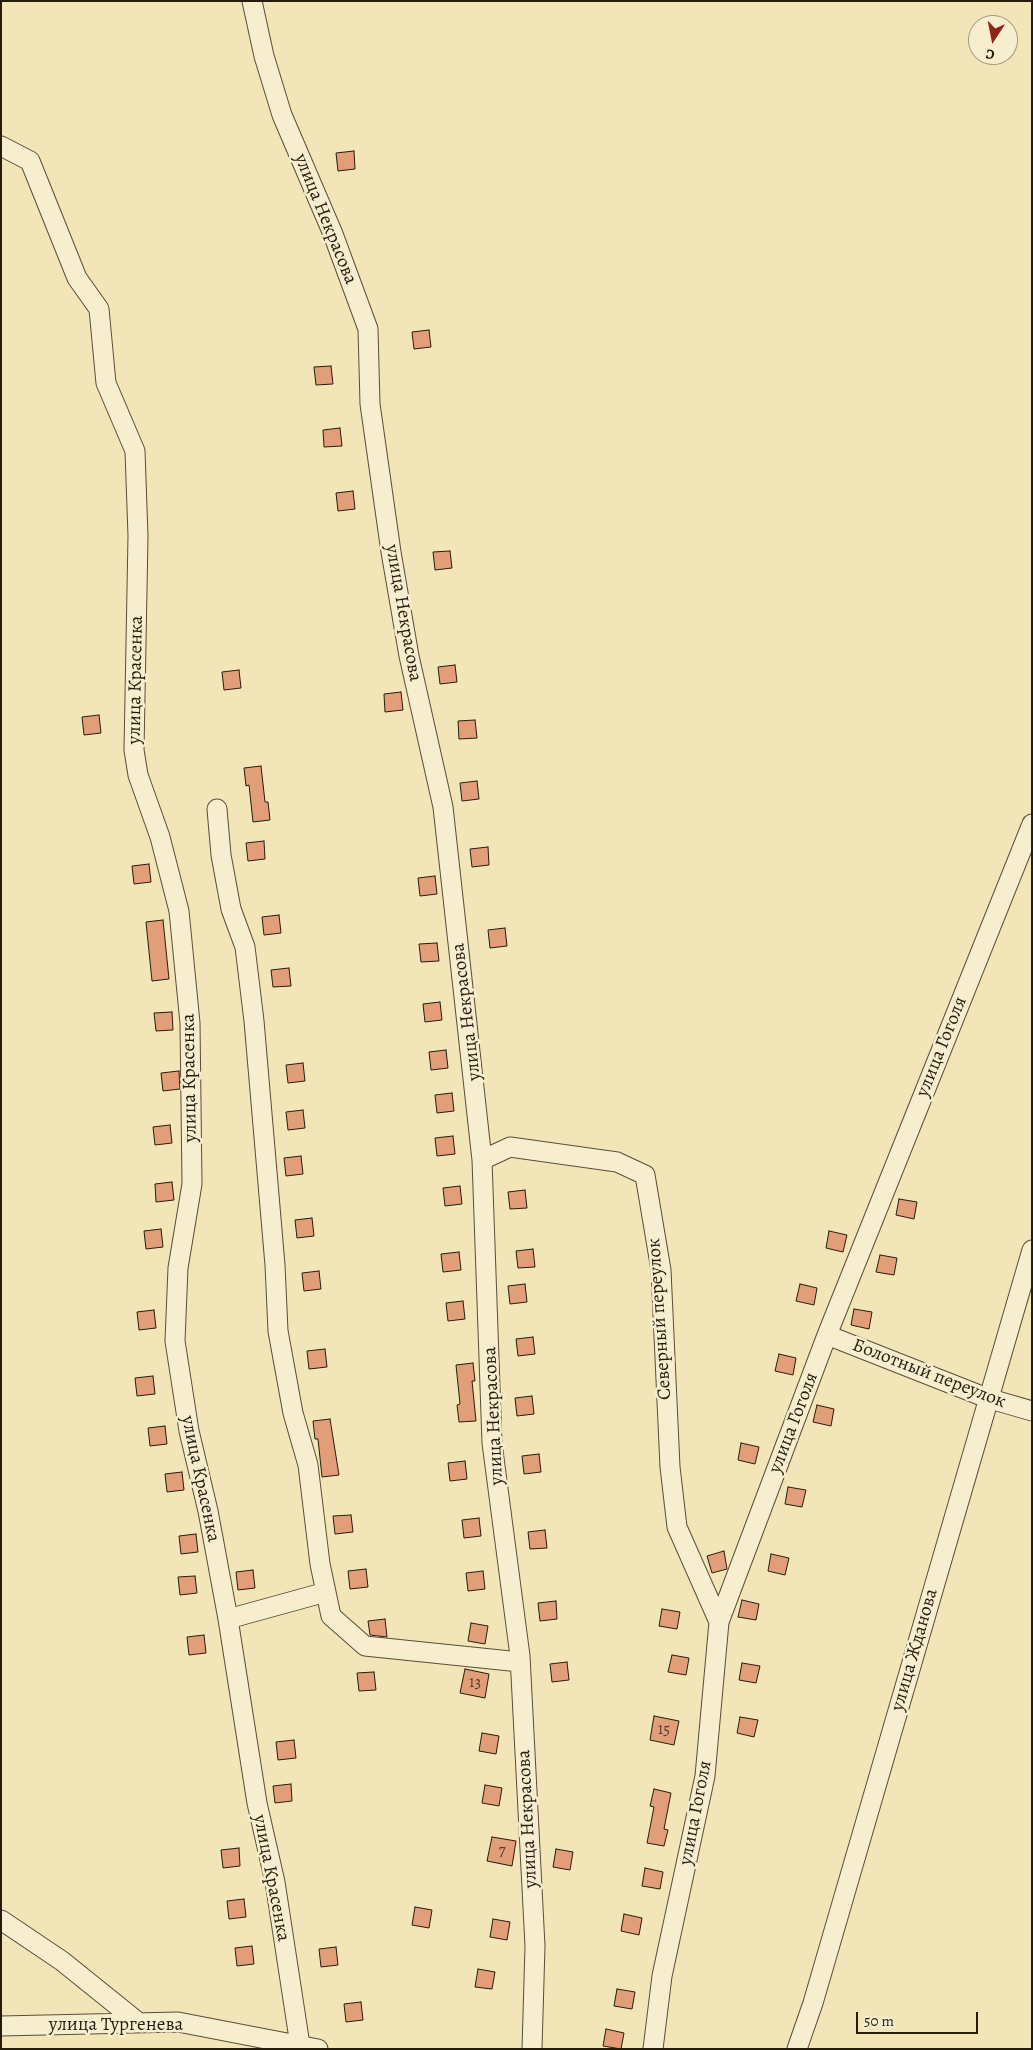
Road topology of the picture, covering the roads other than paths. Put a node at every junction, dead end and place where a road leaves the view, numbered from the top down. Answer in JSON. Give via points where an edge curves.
{"nodes":[{"id":1,"x":252,"y":1,"type":"edge"},
{"id":2,"x":1,"y":146,"type":"edge"},
{"id":3,"x":217,"y":809,"type":"dead end"},
{"id":4,"x":1032,"y":824,"type":"edge"},
{"id":5,"x":482,"y":1160,"type":"junction"},
{"id":6,"x":1032,"y":1250,"type":"edge"},
{"id":7,"x":827,"y":1335,"type":"junction"},
{"id":8,"x":987,"y":1398,"type":"junction"},
{"id":9,"x":1032,"y":1411,"type":"edge"},
{"id":10,"x":326,"y":1592,"type":"junction"},
{"id":11,"x":228,"y":1620,"type":"junction"},
{"id":12,"x":719,"y":1622,"type":"junction"},
{"id":13,"x":520,"y":1662,"type":"junction"},
{"id":14,"x":1,"y":1920,"type":"edge"},
{"id":15,"x":139,"y":2023,"type":"junction"},
{"id":16,"x":1,"y":2026,"type":"edge"},
{"id":17,"x":309,"y":2047,"type":"edge"},
{"id":18,"x":532,"y":2049,"type":"edge"},
{"id":19,"x":653,"y":2049,"type":"edge"},
{"id":20,"x":797,"y":2049,"type":"edge"}],
"edges":[{"from":1,"to":5,"type":"street","name":"улица Некрасова","via":[[282,115],[333,234],[368,329],[370,404],[391,552],[409,656],[443,807]]},
{"from":2,"to":11,"type":"street","name":"улица Красенка","via":[[30,161],[77,278],[99,309],[106,383],[136,451],[138,536],[134,750],[138,774],[160,837],[180,911],[190,1023],[192,1184],[178,1268],[175,1341],[189,1431]]},
{"from":3,"to":10,"type":"street","via":[[230,909],[244,948],[254,1021],[278,1331],[293,1413],[308,1465]]},
{"from":4,"to":7,"type":"street","name":"улица Гоголя"},
{"from":5,"to":12,"type":"street","name":"Северный переулок","via":[[510,1147],[617,1162],[644,1176],[661,1270],[670,1467],[677,1527]]},
{"from":5,"to":13,"type":"street","name":"улица Некрасова","via":[[492,1443]]},
{"from":6,"to":8,"type":"street","name":"улица Жданова"},
{"from":7,"to":8,"type":"street","name":"Болотный переулок"},
{"from":7,"to":12,"type":"street","name":"улица Гоголя"},
{"from":8,"to":9,"type":"street","name":"Болотный переулок"},
{"from":8,"to":20,"type":"street","name":"улица Жданова","via":[[813,2004]]},
{"from":10,"to":11,"type":"street"},
{"from":10,"to":13,"type":"street","via":[[331,1616],[365,1646]]},
{"from":11,"to":17,"type":"street","name":"улица Красенка","via":[[257,1803]]},
{"from":12,"to":19,"type":"street","name":"улица Гоголя","via":[[705,1776],[662,1976]]},
{"from":13,"to":18,"type":"street","name":"улица Некрасова","via":[[535,1946]]},
{"from":14,"to":15,"type":"street","via":[[62,1961]]},
{"from":15,"to":16,"type":"street","name":"улица Тургенева"},
{"from":15,"to":17,"type":"street","name":"улица Тургенева","via":[[178,2022]]}]}
